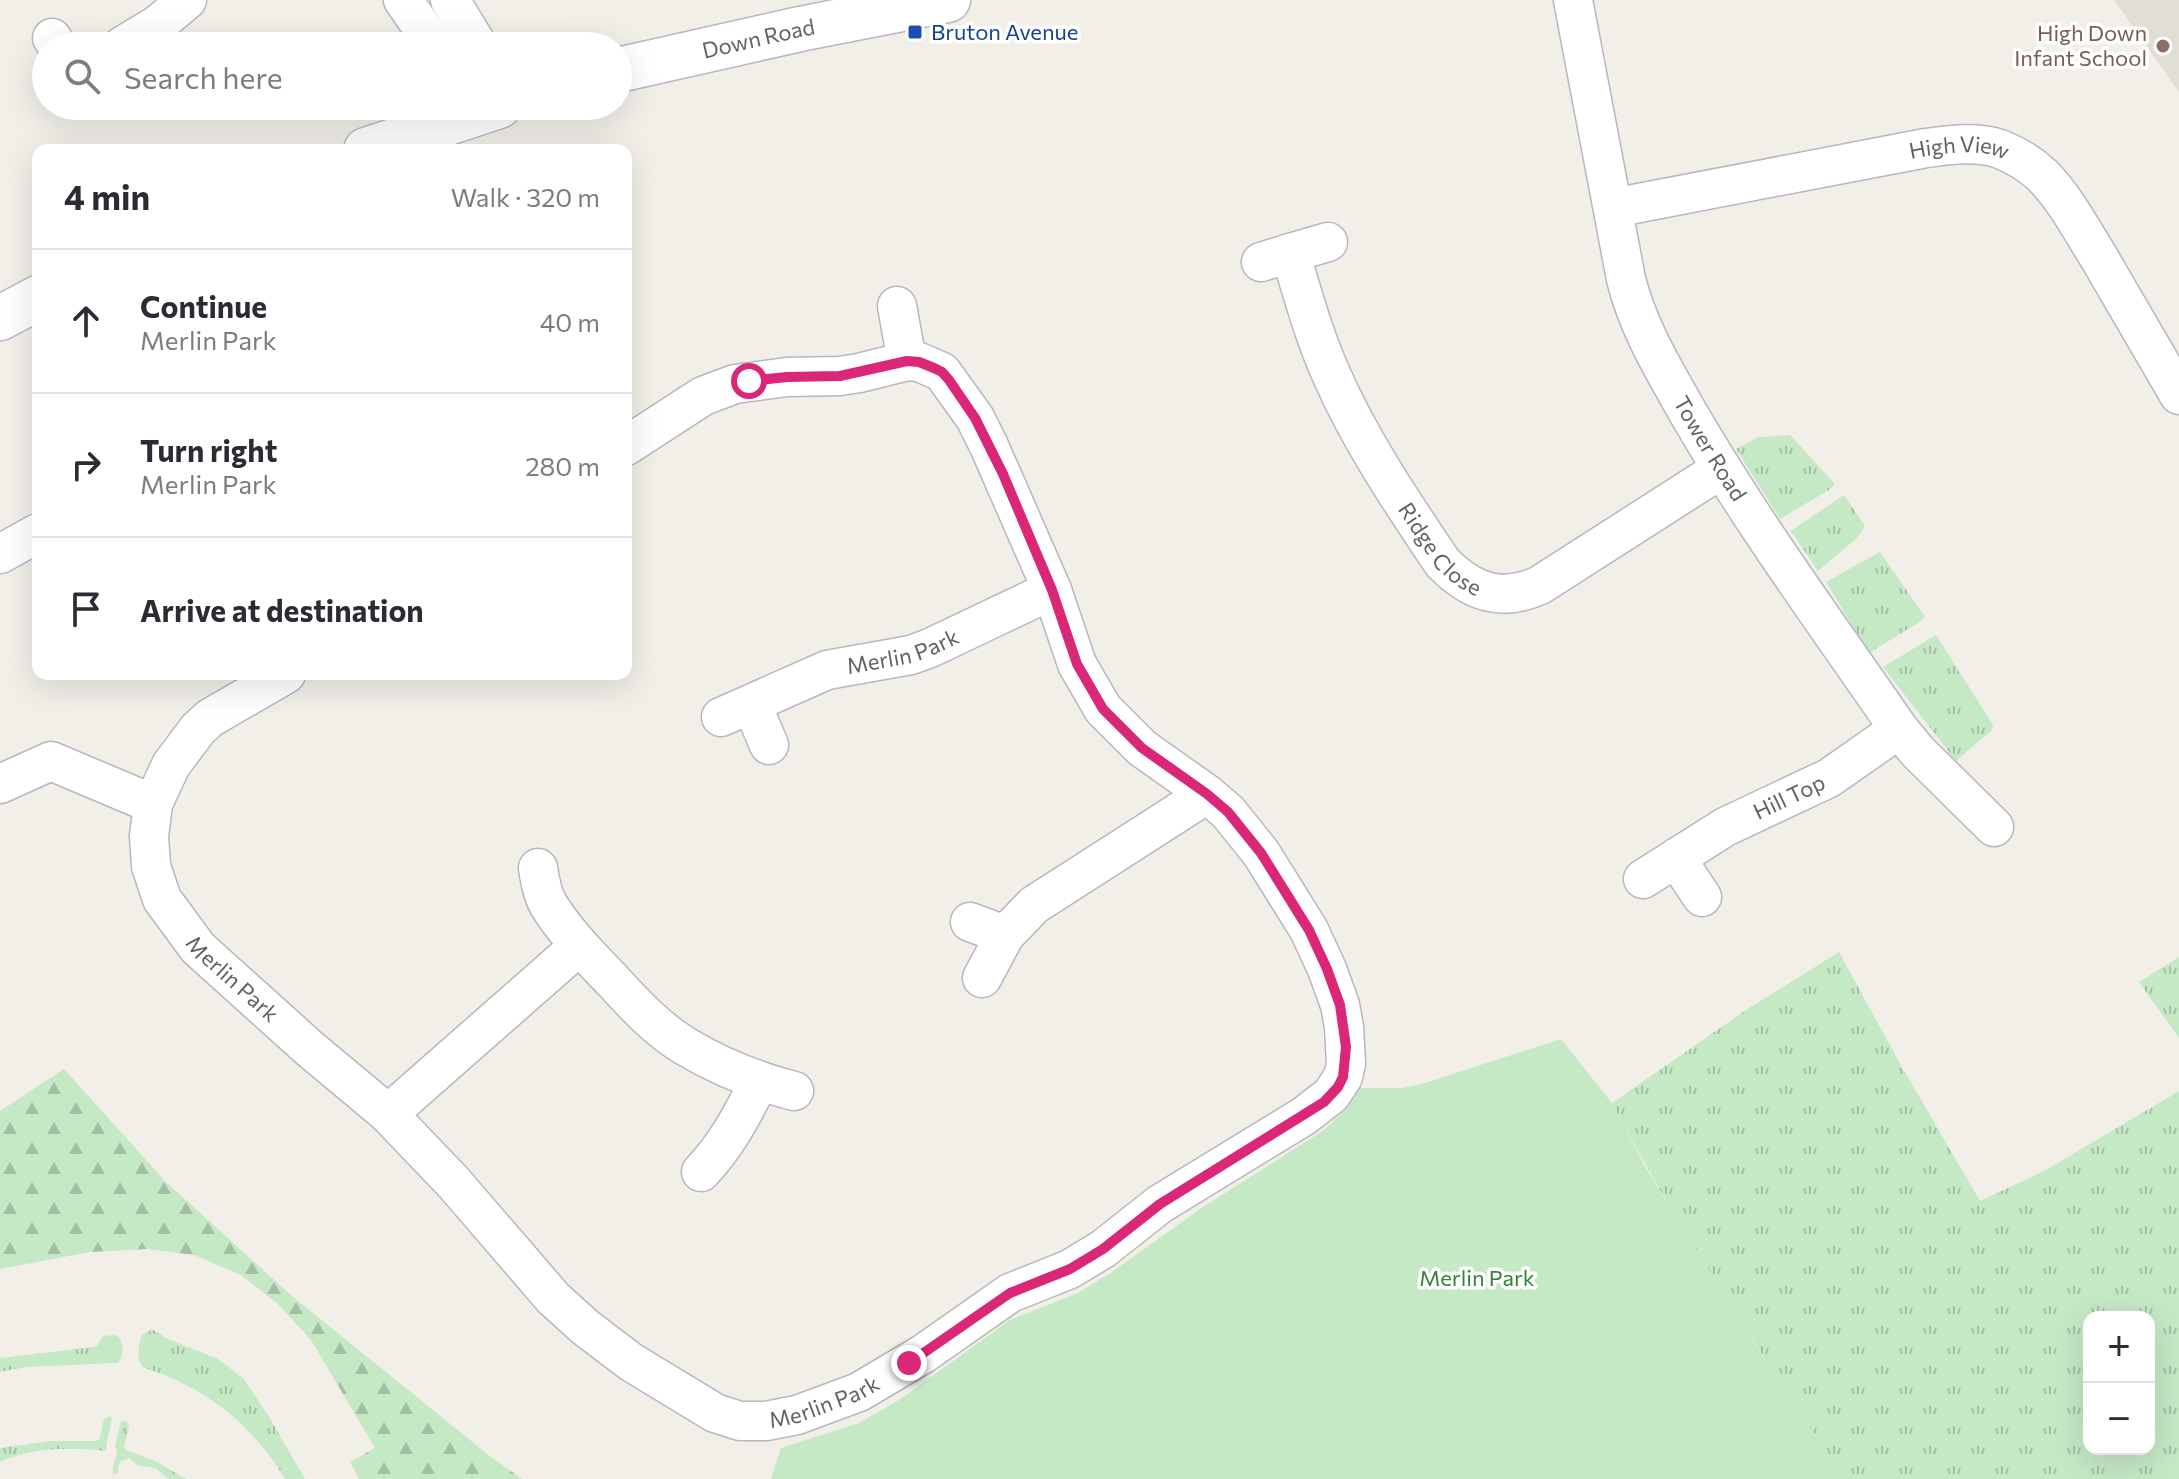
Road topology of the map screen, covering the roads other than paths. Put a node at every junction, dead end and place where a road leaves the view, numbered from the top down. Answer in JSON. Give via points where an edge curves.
{"nodes":[{"id":1,"x":187,"y":0,"type":"edge"},
{"id":2,"x":403,"y":0,"type":"edge"},
{"id":3,"x":450,"y":0,"type":"edge"},
{"id":4,"x":948,"y":0,"type":"edge"},
{"id":5,"x":1573,"y":0,"type":"edge"},
{"id":6,"x":145,"y":32,"type":"edge"},
{"id":7,"x":425,"y":32,"type":"edge"},
{"id":8,"x":469,"y":32,"type":"edge"},
{"id":9,"x":632,"y":67,"type":"edge"},
{"id":10,"x":430,"y":120,"type":"edge"},
{"id":11,"x":379,"y":144,"type":"edge"},
{"id":12,"x":1613,"y":208,"type":"junction"},
{"id":13,"x":1328,"y":242,"type":"dead end"},
{"id":14,"x":32,"y":301,"type":"edge"},
{"id":15,"x":897,"y":306,"type":"dead end"},
{"id":16,"x":0,"y":318,"type":"edge"},
{"id":17,"x":907,"y":361,"type":"junction"},
{"id":18,"x":2179,"y":395,"type":"edge"},
{"id":19,"x":632,"y":442,"type":"edge"},
{"id":20,"x":1721,"y":469,"type":"junction"},
{"id":21,"x":32,"y":536,"type":"edge"},
{"id":22,"x":0,"y":554,"type":"edge"},
{"id":23,"x":1052,"y":590,"type":"junction"},
{"id":24,"x":273,"y":680,"type":"edge"},
{"id":25,"x":1899,"y":729,"type":"junction"},
{"id":26,"x":769,"y":745,"type":"dead end"},
{"id":27,"x":0,"y":784,"type":"edge"},
{"id":28,"x":1207,"y":794,"type":"junction"},
{"id":29,"x":153,"y":804,"type":"junction"},
{"id":30,"x":1994,"y":827,"type":"dead end"},
{"id":31,"x":1676,"y":858,"type":"junction"},
{"id":32,"x":538,"y":868,"type":"dead end"},
{"id":33,"x":1643,"y":879,"type":"dead end"},
{"id":34,"x":1702,"y":897,"type":"dead end"},
{"id":35,"x":970,"y":922,"type":"dead end"},
{"id":36,"x":1005,"y":935,"type":"junction"},
{"id":37,"x":579,"y":946,"type":"junction"},
{"id":38,"x":982,"y":978,"type":"dead end"},
{"id":39,"x":388,"y":1114,"type":"junction"},
{"id":40,"x":701,"y":1172,"type":"dead end"}],
"edges":[{"from":1,"to":6,"type":"street"},
{"from":2,"to":7,"type":"street"},
{"from":3,"to":8,"type":"street"},
{"from":4,"to":9,"type":"street","name":"Down Road"},
{"from":5,"to":12,"type":"street","name":"Tower Road"},
{"from":10,"to":11,"type":"street"},
{"from":12,"to":18,"type":"street","name":"High View","via":[[1926,148],[1977,145],[2003,150],[2042,176],[2061,199]]},
{"from":12,"to":20,"type":"street","name":"Tower Road","via":[[1637,315]]},
{"from":13,"to":20,"type":"street","name":"Ridge Close","via":[[1275,258],[1311,320],[1365,442],[1442,562],[1473,587],[1504,594],[1540,585]]},
{"from":14,"to":16,"type":"street"},
{"from":15,"to":17,"type":"street"},
{"from":17,"to":19,"type":"street","via":[[840,376],[726,386]]},
{"from":17,"to":23,"type":"street","name":"Merlin Park","via":[[942,372],[975,418]]},
{"from":20,"to":25,"type":"street","name":"Tower Road"},
{"from":21,"to":22,"type":"street"},
{"from":23,"to":26,"type":"street","name":"Merlin Park","via":[[930,648],[827,670],[737,711]]},
{"from":23,"to":28,"type":"street","name":"Merlin Park","via":[[1077,664],[1103,709],[1142,748]]},
{"from":24,"to":29,"type":"street","name":"Merlin Park","via":[[198,729],[171,765]]},
{"from":25,"to":30,"type":"street","name":"Tower Road"},
{"from":25,"to":31,"type":"street","name":"Hill Top","via":[[1829,778],[1725,827]]},
{"from":27,"to":29,"type":"street","via":[[50,745]]},
{"from":28,"to":36,"type":"street","via":[[1034,905]]},
{"from":28,"to":39,"type":"street","name":"Merlin Park","via":[[1261,853],[1327,969],[1340,1005],[1346,1047],[1338,1087],[1304,1116],[1147,1213],[1103,1249],[1010,1293],[923,1354],[839,1400],[788,1417],[740,1421],[665,1384],[553,1298]]},
{"from":29,"to":39,"type":"street","name":"Merlin Park","via":[[149,836],[155,882],[198,948]]},
{"from":31,"to":33,"type":"street","name":"Hill Top"},
{"from":31,"to":34,"type":"street"},
{"from":32,"to":37,"type":"street","via":[[547,903]]},
{"from":35,"to":36,"type":"street"},
{"from":36,"to":38,"type":"street"},
{"from":37,"to":39,"type":"street"},
{"from":37,"to":40,"type":"street","via":[[683,1045],[776,1087]]}]}
